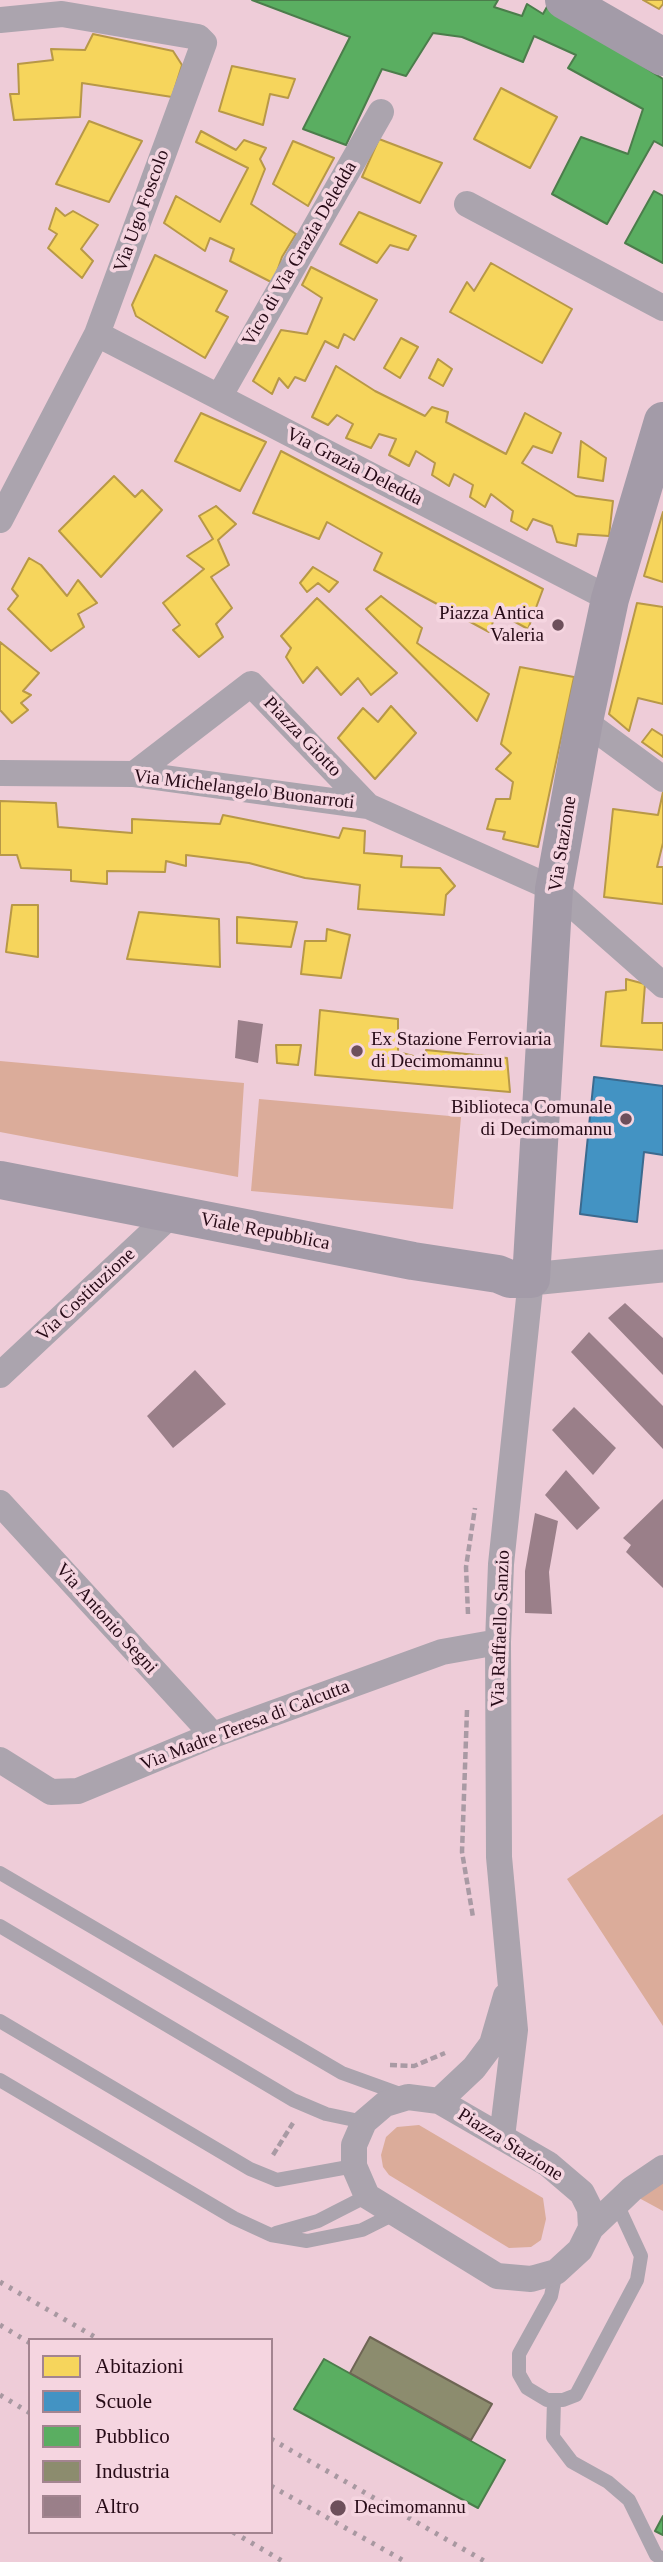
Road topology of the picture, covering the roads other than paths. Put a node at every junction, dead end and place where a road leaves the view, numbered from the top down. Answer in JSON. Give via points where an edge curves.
{"nodes":[{"id":1,"x":564,"y":0,"type":"edge"},
{"id":2,"x":63,"y":7,"type":"edge"},
{"id":3,"x":0,"y":20,"type":"edge"},
{"id":4,"x":663,"y":57,"type":"edge"},
{"id":5,"x":381,"y":112,"type":"dead end"},
{"id":6,"x":467,"y":204,"type":"dead end"},
{"id":7,"x":663,"y":308,"type":"edge"},
{"id":8,"x":97,"y":334,"type":"junction"},
{"id":9,"x":219,"y":397,"type":"junction"},
{"id":10,"x":663,"y":421,"type":"edge"},
{"id":11,"x":654,"y":481,"type":"edge"},
{"id":12,"x":0,"y":520,"type":"edge"},
{"id":13,"x":610,"y":599,"type":"junction"},
{"id":14,"x":584,"y":721,"type":"junction"},
{"id":15,"x":0,"y":774,"type":"edge"},
{"id":16,"x":134,"y":774,"type":"junction"},
{"id":17,"x":663,"y":779,"type":"edge"},
{"id":18,"x":368,"y":806,"type":"junction"},
{"id":19,"x":554,"y":888,"type":"junction"},
{"id":20,"x":663,"y":985,"type":"edge"},
{"id":21,"x":0,"y":1180,"type":"edge"},
{"id":22,"x":172,"y":1214,"type":"junction"},
{"id":23,"x":663,"y":1266,"type":"edge"},
{"id":24,"x":531,"y":1279,"type":"junction"},
{"id":25,"x":0,"y":1376,"type":"edge"},
{"id":26,"x":0,"y":1503,"type":"edge"},
{"id":27,"x":498,"y":1642,"type":"junction"},
{"id":28,"x":213,"y":1735,"type":"junction"},
{"id":29,"x":0,"y":1760,"type":"edge"},
{"id":30,"x":0,"y":1873,"type":"edge"},
{"id":31,"x":0,"y":1926,"type":"edge"},
{"id":32,"x":510,"y":1981,"type":"junction"},
{"id":33,"x":0,"y":2021,"type":"edge"},
{"id":34,"x":0,"y":2080,"type":"edge"},
{"id":35,"x":408,"y":2097,"type":"junction"},
{"id":36,"x":439,"y":2101,"type":"junction"},
{"id":37,"x":365,"y":2122,"type":"junction"},
{"id":38,"x":502,"y":2137,"type":"junction"},
{"id":39,"x":354,"y":2166,"type":"junction"},
{"id":40,"x":663,"y":2168,"type":"edge"},
{"id":41,"x":367,"y":2196,"type":"junction"},
{"id":42,"x":617,"y":2204,"type":"junction"},
{"id":43,"x":394,"y":2214,"type":"junction"},
{"id":44,"x":590,"y":2228,"type":"junction"},
{"id":45,"x":271,"y":2235,"type":"junction"},
{"id":46,"x":556,"y":2272,"type":"junction"},
{"id":47,"x":554,"y":2400,"type":"junction"},
{"id":48,"x":663,"y":2559,"type":"edge"}],
"edges":[{"from":1,"to":4,"type":"main road"},
{"from":2,"to":3,"type":"street"},
{"from":2,"to":8,"type":"street","name":"Via Ugo Foscolo","via":[[198,37],[204,43]]},
{"from":5,"to":9,"type":"street","name":"Vico di Via Grazia Deledda"},
{"from":6,"to":7,"type":"street"},
{"from":8,"to":9,"type":"street","name":"Via Grazia Deledda"},
{"from":8,"to":12,"type":"street","name":"Via Ugo Foscolo"},
{"from":9,"to":13,"type":"street","name":"Via Grazia Deledda"},
{"from":10,"to":11,"type":"main road","name":"Via Stazione"},
{"from":11,"to":13,"type":"main road","name":"Via Stazione"},
{"from":13,"to":14,"type":"main road","name":"Via Stazione"},
{"from":14,"to":17,"type":"street"},
{"from":14,"to":19,"type":"main road","name":"Via Stazione"},
{"from":15,"to":16,"type":"street","name":"Via Michelangelo Buonarroti"},
{"from":16,"to":18,"type":"street","name":"Via Michelangelo Buonarroti"},
{"from":16,"to":18,"type":"street","name":"Piazza Giotto","via":[[251,684]]},
{"from":18,"to":19,"type":"street","name":"Via Michelangelo Buonarroti"},
{"from":19,"to":20,"type":"street","name":"Via Michelangelo Buonarroti"},
{"from":19,"to":24,"type":"main road","name":"Via Stazione"},
{"from":21,"to":22,"type":"main road","name":"Viale Repubblica"},
{"from":22,"to":24,"type":"main road","name":"Viale Repubblica","via":[[510,1279]]},
{"from":22,"to":25,"type":"street","name":"Via Costituzione"},
{"from":23,"to":24,"type":"street"},
{"from":24,"to":27,"type":"street","name":"Via Raffaello Sanzio","via":[[501,1564]]},
{"from":26,"to":28,"type":"street","name":"Via Antonio Segni"},
{"from":27,"to":28,"type":"street","name":"Via Madre Teresa di Calcutta","via":[[442,1652]]},
{"from":27,"to":32,"type":"street","name":"Via Raffaello Sanzio","via":[[499,1857]]},
{"from":28,"to":29,"type":"street","name":"Via Madre Teresa di Calcutta","via":[[78,1791],[51,1792]]},
{"from":30,"to":35,"type":"lane","via":[[342,2073]]},
{"from":31,"to":37,"type":"lane","via":[[305,2105]]},
{"from":32,"to":36,"type":"street","name":"Via Raffaello Sanzio","via":[[492,2043],[474,2068]]},
{"from":32,"to":38,"type":"street","name":"Via Raffaello Sanzio","via":[[515,2029]]},
{"from":33,"to":39,"type":"lane","via":[[276,2180]]},
{"from":34,"to":45,"type":"lane","via":[[234,2218]]},
{"from":35,"to":36,"type":"street","name":"Piazza Stazione"},
{"from":35,"to":37,"type":"street","via":[[385,2104]]},
{"from":36,"to":38,"type":"street","name":"Piazza Stazione"},
{"from":37,"to":39,"type":"street","via":[[354,2145]]},
{"from":38,"to":44,"type":"street","name":"Piazza Stazione","via":[[548,2164],[582,2193],[590,2209]]},
{"from":39,"to":41,"type":"street"},
{"from":40,"to":42,"type":"street"},
{"from":41,"to":43,"type":"street"},
{"from":41,"to":45,"type":"lane","via":[[317,2221]]},
{"from":42,"to":44,"type":"street"},
{"from":42,"to":47,"type":"lane","via":[[641,2256],[638,2280],[576,2395]]},
{"from":43,"to":45,"type":"lane","via":[[362,2230],[307,2241]]},
{"from":43,"to":46,"type":"street","via":[[497,2276],[531,2279]]},
{"from":44,"to":46,"type":"street","via":[[580,2250]]},
{"from":46,"to":47,"type":"lane","via":[[551,2296],[519,2354],[519,2374],[527,2388]]},
{"from":47,"to":48,"type":"lane","via":[[553,2437],[572,2462],[629,2500],[656,2555]]}]}
